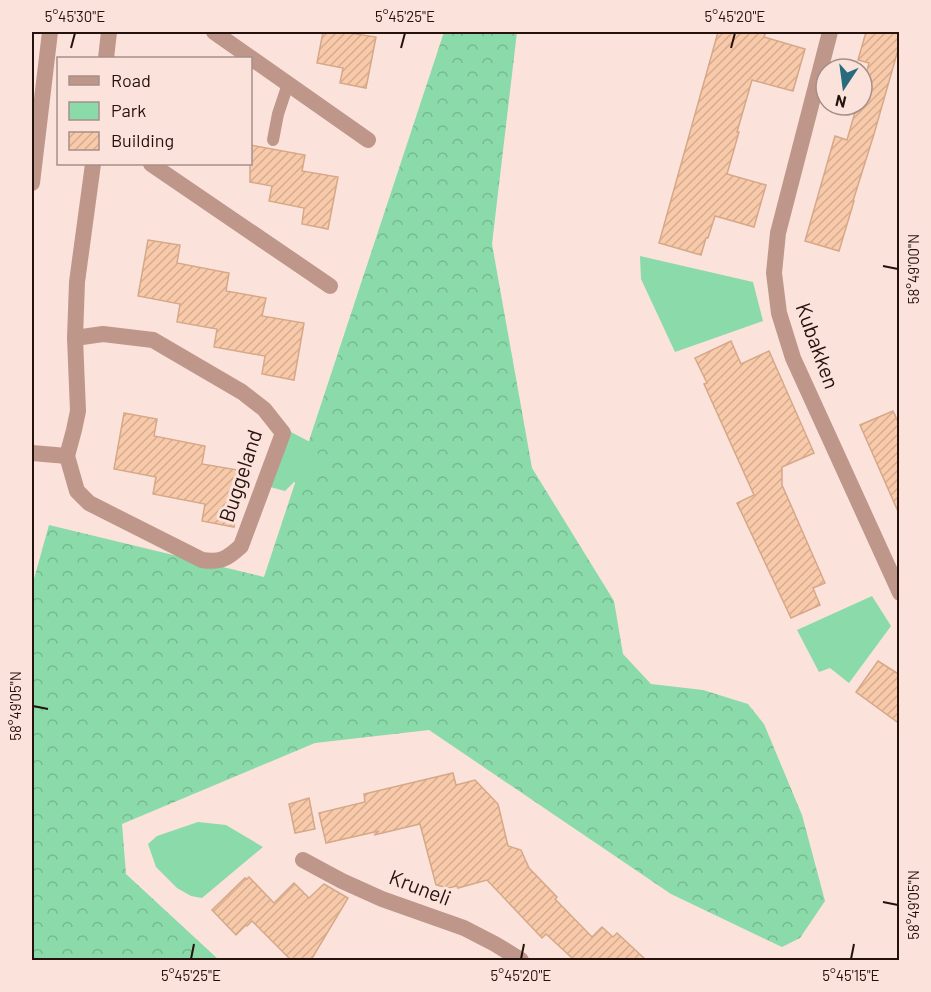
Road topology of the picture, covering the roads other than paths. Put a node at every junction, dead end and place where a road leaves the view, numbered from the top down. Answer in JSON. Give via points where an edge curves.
{"nodes":[{"id":1,"x":50,"y":32,"type":"edge"},
{"id":2,"x":109,"y":32,"type":"edge"},
{"id":3,"x":214,"y":32,"type":"edge"},
{"id":4,"x":830,"y":32,"type":"edge"},
{"id":5,"x":106,"y":57,"type":"edge"},
{"id":6,"x":250,"y":57,"type":"edge"},
{"id":7,"x":252,"y":59,"type":"edge"},
{"id":8,"x":288,"y":84,"type":"junction"},
{"id":9,"x":273,"y":140,"type":"dead end"},
{"id":10,"x":368,"y":140,"type":"dead end"},
{"id":11,"x":93,"y":165,"type":"edge"},
{"id":12,"x":152,"y":165,"type":"edge"},
{"id":13,"x":32,"y":183,"type":"edge"},
{"id":14,"x":330,"y":286,"type":"dead end"},
{"id":15,"x":75,"y":339,"type":"junction"},
{"id":16,"x":32,"y":453,"type":"edge"},
{"id":17,"x":67,"y":456,"type":"junction"},
{"id":18,"x":900,"y":593,"type":"edge"},
{"id":19,"x":303,"y":860,"type":"dead end"},
{"id":20,"x":521,"y":960,"type":"edge"}],
"edges":[{"from":1,"to":13,"type":"street"},
{"from":2,"to":5,"type":"street"},
{"from":3,"to":6,"type":"street"},
{"from":4,"to":18,"type":"street","name":"Kubakken","via":[[778,233],[775,283],[779,313],[793,358]]},
{"from":7,"to":8,"type":"street"},
{"from":8,"to":9,"type":"lane"},
{"from":8,"to":10,"type":"street"},
{"from":11,"to":15,"type":"street","via":[[77,282]]},
{"from":12,"to":14,"type":"street"},
{"from":15,"to":17,"type":"street","via":[[78,411]]},
{"from":15,"to":17,"type":"street","name":"Buggeland","via":[[103,334],[153,340],[242,393],[264,409],[283,433],[241,546],[230,557],[214,562],[202,560],[89,503],[77,491]]},
{"from":16,"to":17,"type":"street"},
{"from":19,"to":20,"type":"street","name":"Kruneli","via":[[382,898],[464,928]]}]}
